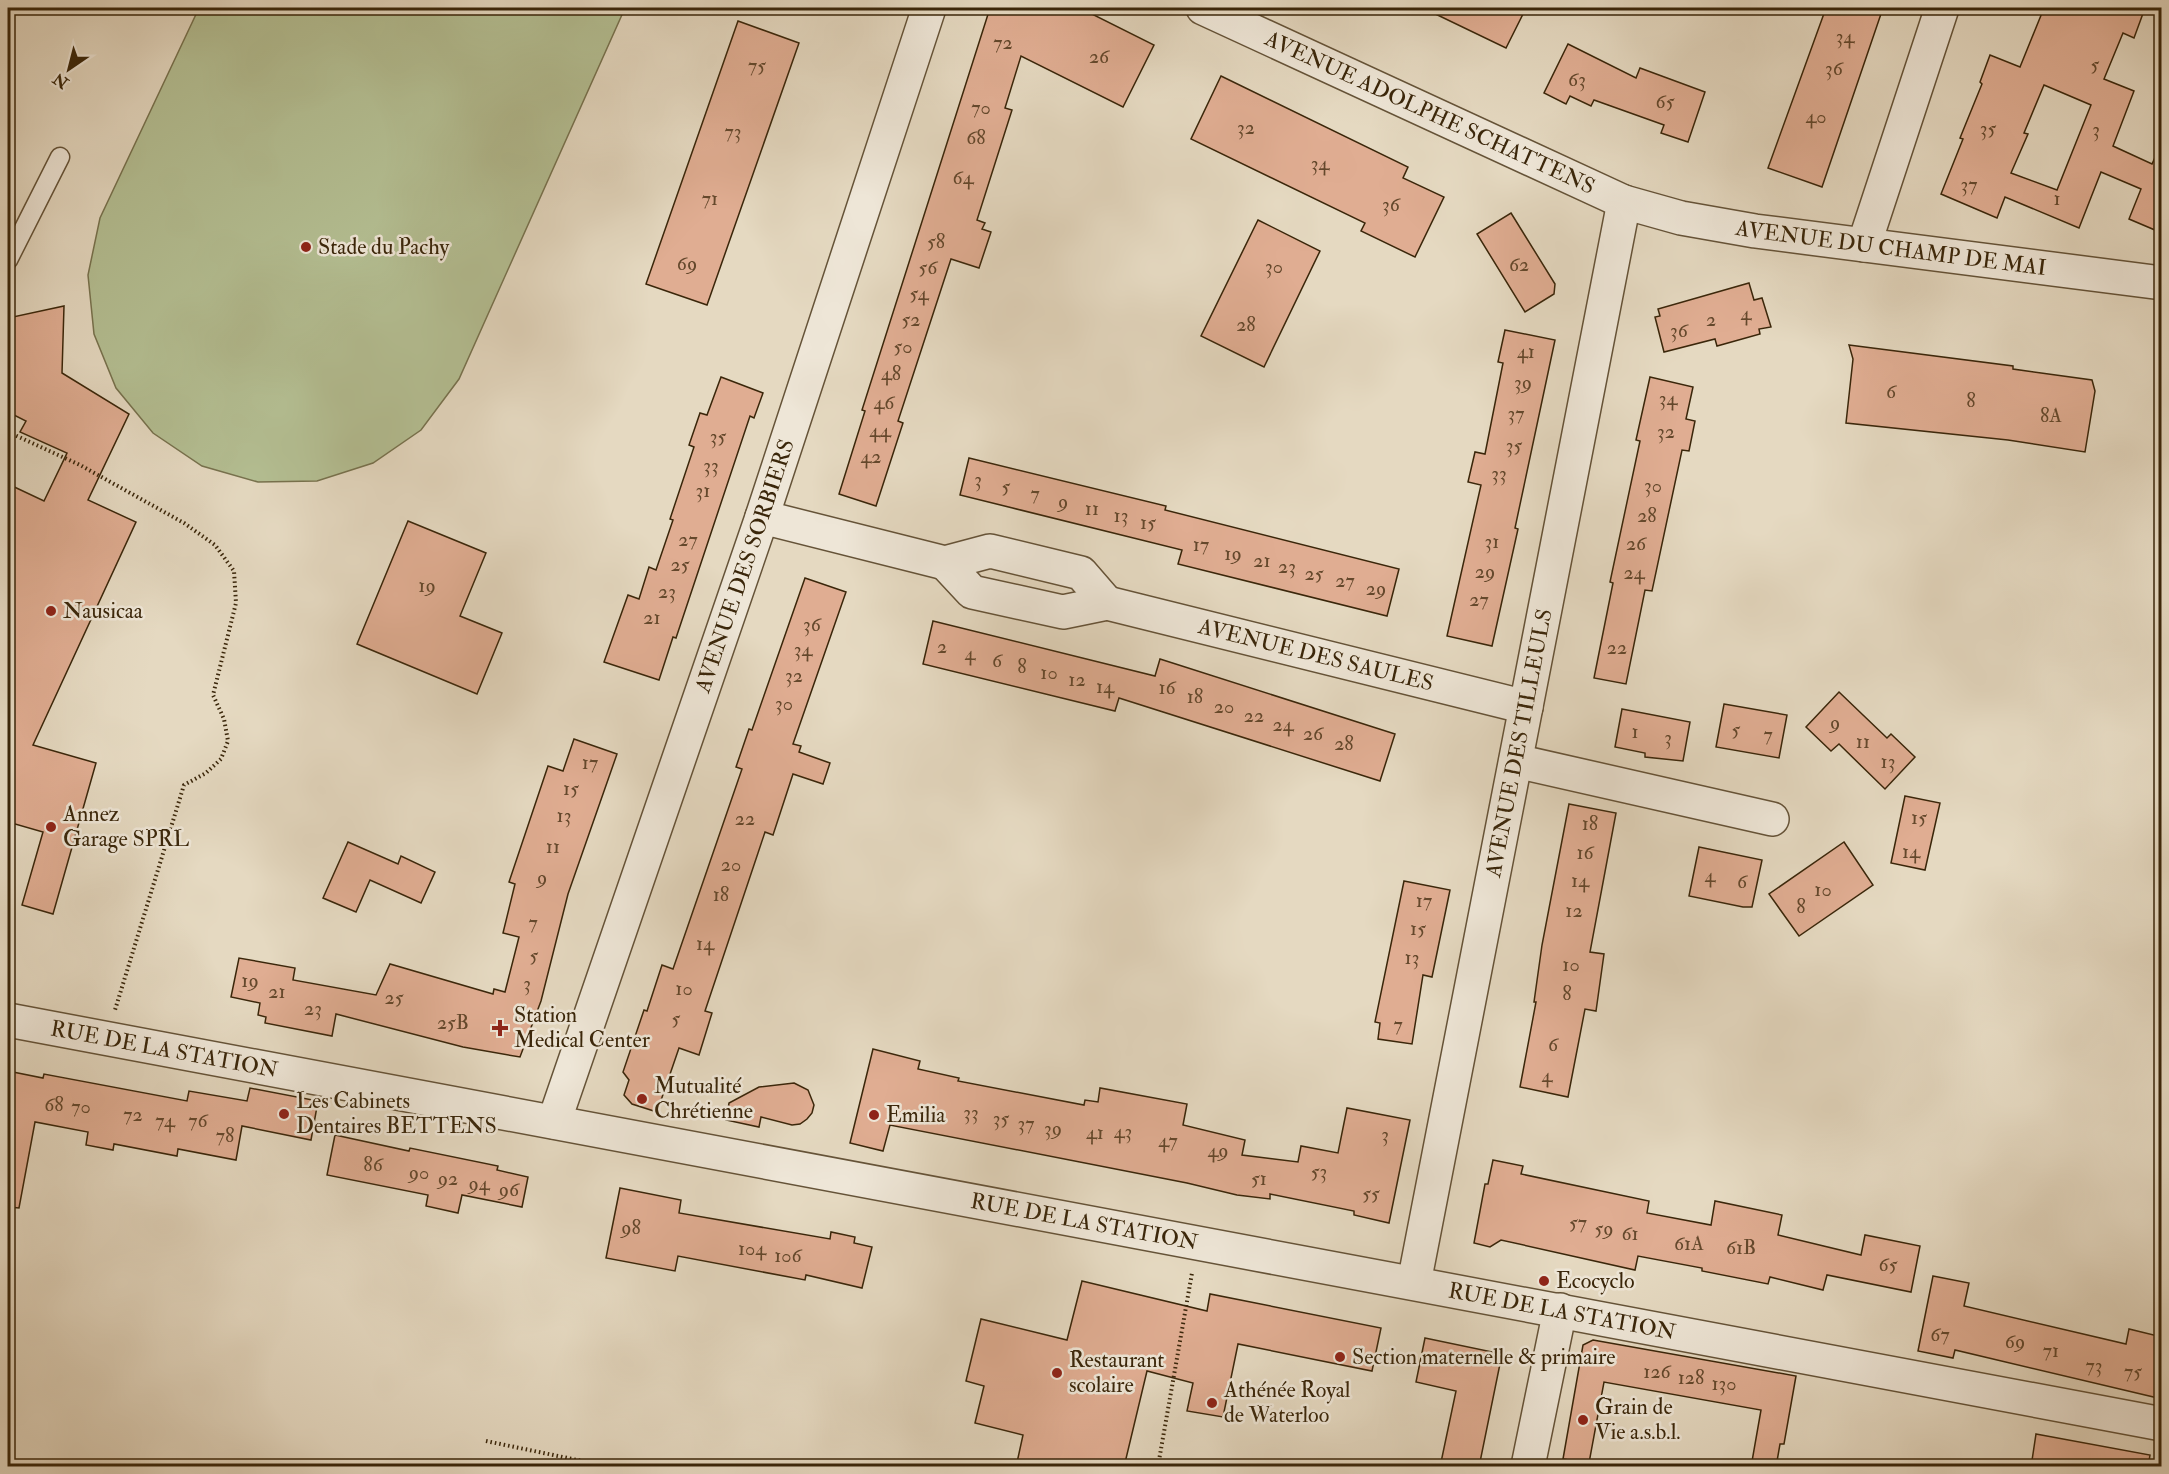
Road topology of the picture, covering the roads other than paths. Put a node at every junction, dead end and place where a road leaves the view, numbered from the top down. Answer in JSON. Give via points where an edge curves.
{"nodes":[{"id":1,"x":929,"y":8,"type":"edge"},
{"id":2,"x":1203,"y":8,"type":"edge"},
{"id":3,"x":1942,"y":8,"type":"edge"},
{"id":4,"x":60,"y":157,"type":"dead end"},
{"id":5,"x":1624,"y":202,"type":"junction"},
{"id":6,"x":1864,"y":245,"type":"junction"},
{"id":7,"x":8,"y":260,"type":"edge"},
{"id":8,"x":2162,"y":283,"type":"edge"},
{"id":9,"x":762,"y":517,"type":"junction"},
{"id":10,"x":945,"y":563,"type":"junction"},
{"id":11,"x":1107,"y":603,"type":"junction"},
{"id":12,"x":1526,"y":706,"type":"junction"},
{"id":13,"x":1516,"y":761,"type":"junction"},
{"id":14,"x":1772,"y":819,"type":"dead end"},
{"id":15,"x":8,"y":1020,"type":"edge"},
{"id":16,"x":554,"y":1122,"type":"junction"},
{"id":17,"x":1414,"y":1283,"type":"junction"},
{"id":18,"x":1560,"y":1310,"type":"junction"},
{"id":19,"x":2162,"y":1424,"type":"edge"},
{"id":20,"x":1528,"y":1467,"type":"edge"}],
"edges":[{"from":1,"to":9,"type":"street","name":"AVENUE DES SORBIERS"},
{"from":2,"to":5,"type":"street","name":"AVENUE ADOLPHE SCHATTENS"},
{"from":3,"to":6,"type":"street"},
{"from":4,"to":7,"type":"lane"},
{"from":5,"to":6,"type":"street","name":"AVENUE DU CHAMP DE MAI","via":[[1681,218]]},
{"from":5,"to":12,"type":"street","name":"AVENUE DES TILLEULS"},
{"from":6,"to":8,"type":"street","name":"AVENUE DU CHAMP DE MAI"},
{"from":9,"to":10,"type":"street"},
{"from":9,"to":16,"type":"street","name":"AVENUE DES SORBIERS"},
{"from":10,"to":11,"type":"street","name":"AVENUE DES SAULES","via":[[972,592],[1064,612]]},
{"from":10,"to":11,"type":"street","via":[[990,551],[1081,573]]},
{"from":11,"to":12,"type":"street","name":"AVENUE DES SAULES"},
{"from":12,"to":13,"type":"street","name":"AVENUE DES TILLEULS"},
{"from":13,"to":14,"type":"street"},
{"from":13,"to":17,"type":"street","name":"AVENUE DES TILLEULS"},
{"from":15,"to":16,"type":"street","name":"RUE DE LA STATION"},
{"from":16,"to":17,"type":"street","name":"RUE DE LA STATION"},
{"from":17,"to":18,"type":"street","name":"RUE DE LA STATION"},
{"from":18,"to":19,"type":"street","name":"RUE DE LA STATION"},
{"from":18,"to":20,"type":"street"}]}
